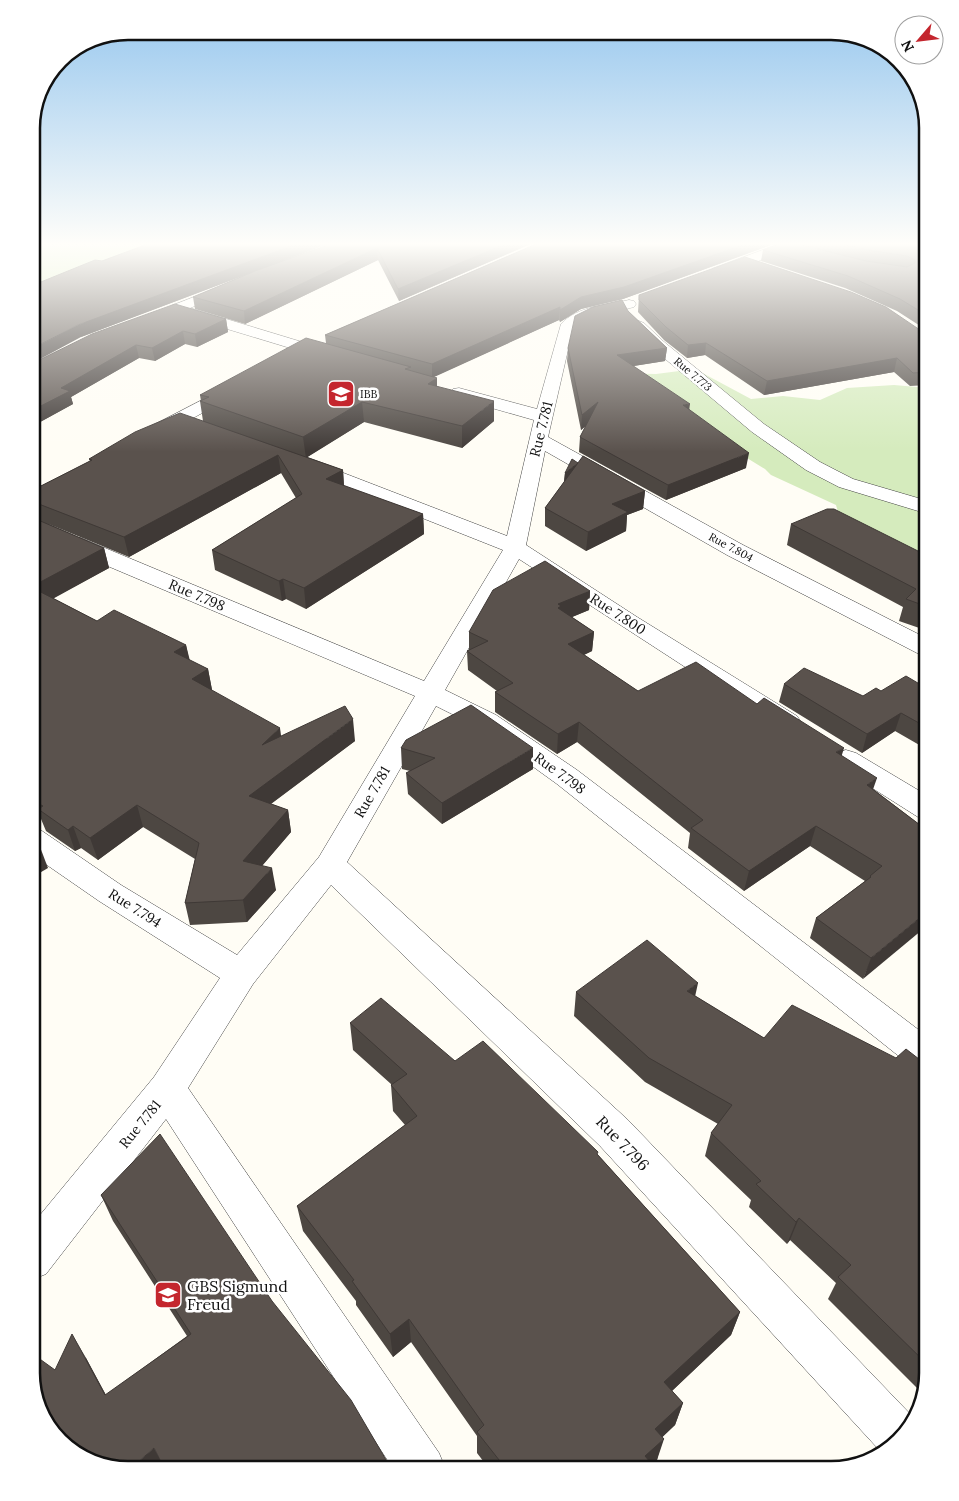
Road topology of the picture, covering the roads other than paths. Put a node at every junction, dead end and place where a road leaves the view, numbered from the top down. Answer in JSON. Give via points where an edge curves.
{"nodes":[{"id":1,"x":166,"y":312,"type":"edge"},
{"id":2,"x":186,"y":312,"type":"edge"},
{"id":3,"x":595,"y":312,"type":"edge"},
{"id":4,"x":630,"y":312,"type":"edge"},
{"id":5,"x":160,"y":314,"type":"edge"},
{"id":6,"x":333,"y":337,"type":"edge"},
{"id":7,"x":306,"y":349,"type":"junction"},
{"id":8,"x":288,"y":358,"type":"edge"},
{"id":9,"x":344,"y":360,"type":"edge"},
{"id":10,"x":245,"y":382,"type":"edge"},
{"id":11,"x":449,"y":390,"type":"edge"},
{"id":12,"x":174,"y":420,"type":"junction"},
{"id":13,"x":202,"y":428,"type":"edge"},
{"id":14,"x":541,"y":428,"type":"junction"},
{"id":15,"x":141,"y":440,"type":"edge"},
{"id":16,"x":291,"y":460,"type":"edge"},
{"id":17,"x":919,"y":505,"type":"edge"},
{"id":18,"x":53,"y":535,"type":"edge"},
{"id":19,"x":515,"y":547,"type":"junction"},
{"id":20,"x":919,"y":644,"type":"edge"},
{"id":21,"x":429,"y":692,"type":"junction"},
{"id":22,"x":804,"y":732,"type":"edge"},
{"id":23,"x":828,"y":748,"type":"edge"},
{"id":24,"x":919,"y":804,"type":"edge"},
{"id":25,"x":40,"y":845,"type":"edge"},
{"id":26,"x":330,"y":865,"type":"junction"},
{"id":27,"x":241,"y":974,"type":"junction"},
{"id":28,"x":919,"y":1051,"type":"edge"},
{"id":29,"x":167,"y":1089,"type":"junction"},
{"id":30,"x":40,"y":1249,"type":"edge"},
{"id":31,"x":896,"y":1432,"type":"edge"},
{"id":32,"x":416,"y":1461,"type":"edge"}],
"edges":[{"from":1,"to":5,"type":"street"},
{"from":2,"to":7,"type":"street"},
{"from":3,"to":14,"type":"street","name":"Rue 7.781","via":[[570,320],[566,327]]},
{"from":4,"to":17,"type":"street","name":"Rue 7.773","via":[[657,344],[758,428],[813,466],[846,482]]},
{"from":6,"to":7,"type":"street"},
{"from":7,"to":8,"type":"street"},
{"from":7,"to":9,"type":"street"},
{"from":10,"to":12,"type":"street"},
{"from":11,"to":14,"type":"street","name":"Rue 7.804"},
{"from":12,"to":13,"type":"street"},
{"from":12,"to":15,"type":"street"},
{"from":14,"to":19,"type":"street","name":"Rue 7.781"},
{"from":14,"to":20,"type":"street","name":"Rue 7.804","via":[[735,550]]},
{"from":16,"to":19,"type":"street","name":"Rue 7.800"},
{"from":18,"to":21,"type":"street","name":"Rue 7.798"},
{"from":19,"to":21,"type":"street","name":"Rue 7.781"},
{"from":19,"to":22,"type":"street","name":"Rue 7.800"},
{"from":21,"to":26,"type":"street","name":"Rue 7.781"},
{"from":21,"to":28,"type":"street","name":"Rue 7.798","via":[[487,721],[567,777]]},
{"from":23,"to":24,"type":"street"},
{"from":25,"to":27,"type":"street","name":"Rue 7.794","via":[[110,893]]},
{"from":26,"to":27,"type":"street","name":"Rue 7.781"},
{"from":26,"to":31,"type":"street","name":"Rue 7.796","via":[[614,1132]]},
{"from":27,"to":29,"type":"street","name":"Rue 7.781"},
{"from":29,"to":30,"type":"street","name":"Rue 7.781"},
{"from":29,"to":32,"type":"street"}]}
